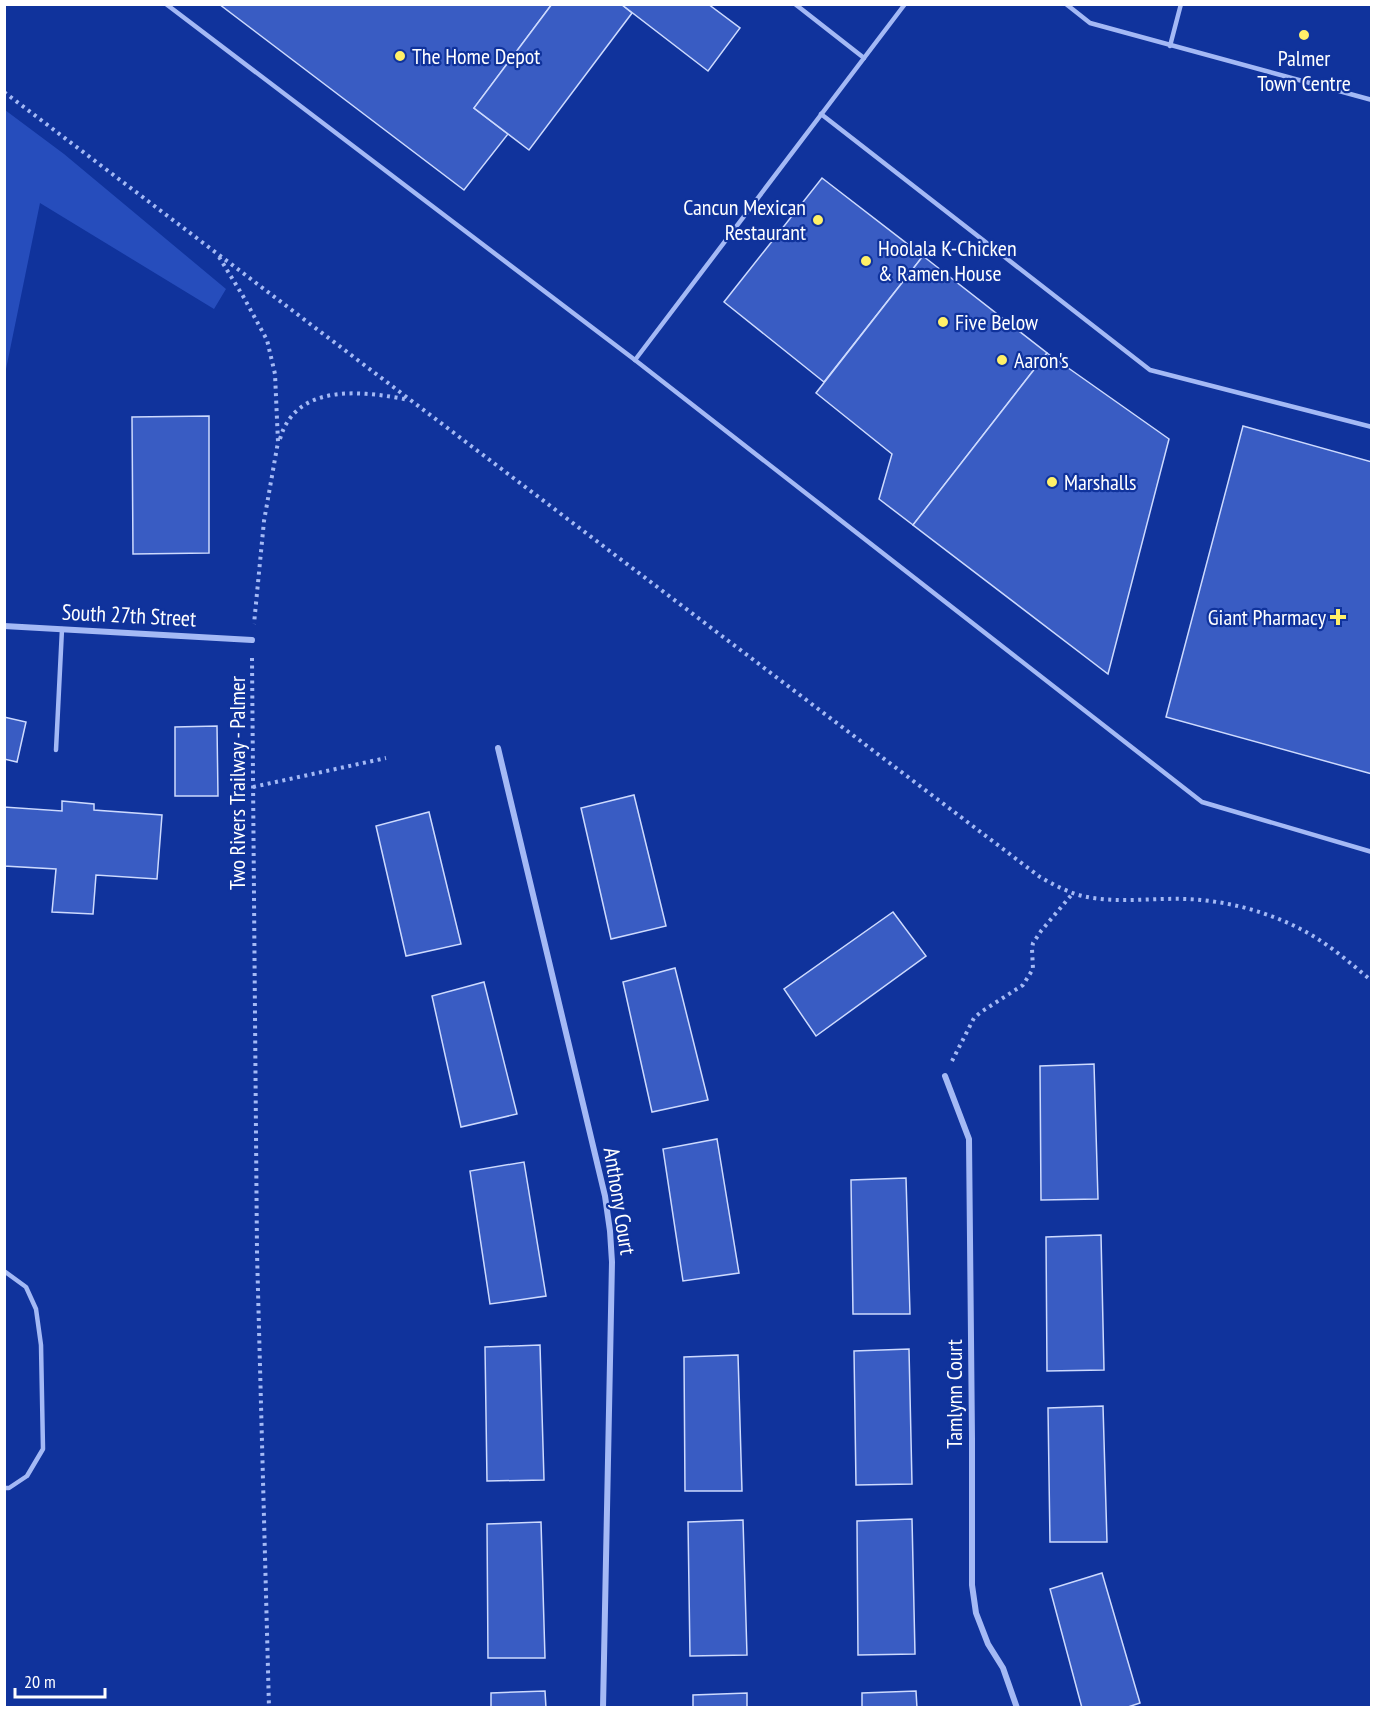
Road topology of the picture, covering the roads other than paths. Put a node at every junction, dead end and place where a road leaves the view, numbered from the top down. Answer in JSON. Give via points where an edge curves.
{"nodes":[{"id":1,"x":166,"y":4,"type":"edge"},
{"id":2,"x":795,"y":4,"type":"edge"},
{"id":3,"x":905,"y":4,"type":"edge"},
{"id":4,"x":1066,"y":4,"type":"edge"},
{"id":5,"x":1181,"y":4,"type":"edge"},
{"id":6,"x":1170,"y":46,"type":"junction"},
{"id":7,"x":864,"y":58,"type":"junction"},
{"id":8,"x":1371,"y":100,"type":"edge"},
{"id":9,"x":821,"y":114,"type":"junction"},
{"id":10,"x":635,"y":360,"type":"junction"},
{"id":11,"x":1371,"y":427,"type":"edge"},
{"id":12,"x":4,"y":626,"type":"edge"},
{"id":13,"x":62,"y":629,"type":"junction"},
{"id":14,"x":252,"y":640,"type":"road end"},
{"id":15,"x":498,"y":748,"type":"dead end"},
{"id":16,"x":56,"y":750,"type":"dead end"},
{"id":17,"x":1371,"y":852,"type":"edge"},
{"id":18,"x":945,"y":1076,"type":"road end"},
{"id":19,"x":4,"y":1271,"type":"edge"},
{"id":20,"x":4,"y":1488,"type":"edge"},
{"id":21,"x":603,"y":1707,"type":"edge"},
{"id":22,"x":1017,"y":1707,"type":"edge"}],
"edges":[{"from":1,"to":10,"type":"lane"},
{"from":2,"to":7,"type":"lane"},
{"from":3,"to":7,"type":"lane"},
{"from":4,"to":6,"type":"lane","via":[[1090,23]]},
{"from":5,"to":6,"type":"lane"},
{"from":6,"to":8,"type":"lane"},
{"from":7,"to":9,"type":"lane"},
{"from":9,"to":10,"type":"lane"},
{"from":9,"to":11,"type":"lane","via":[[1150,370]]},
{"from":10,"to":17,"type":"lane","via":[[1202,802]]},
{"from":12,"to":13,"type":"street","name":"South 27th Street"},
{"from":13,"to":14,"type":"street","name":"South 27th Street"},
{"from":13,"to":16,"type":"lane"},
{"from":15,"to":21,"type":"street","name":"Anthony Court","via":[[606,1196],[610,1231]]},
{"from":18,"to":22,"type":"street","name":"Tamlynn Court","via":[[969,1139],[972,1585],[976,1613]]},
{"from":19,"to":20,"type":"lane","via":[[26,1287],[36,1310],[41,1345],[43,1449],[27,1476]]}]}
